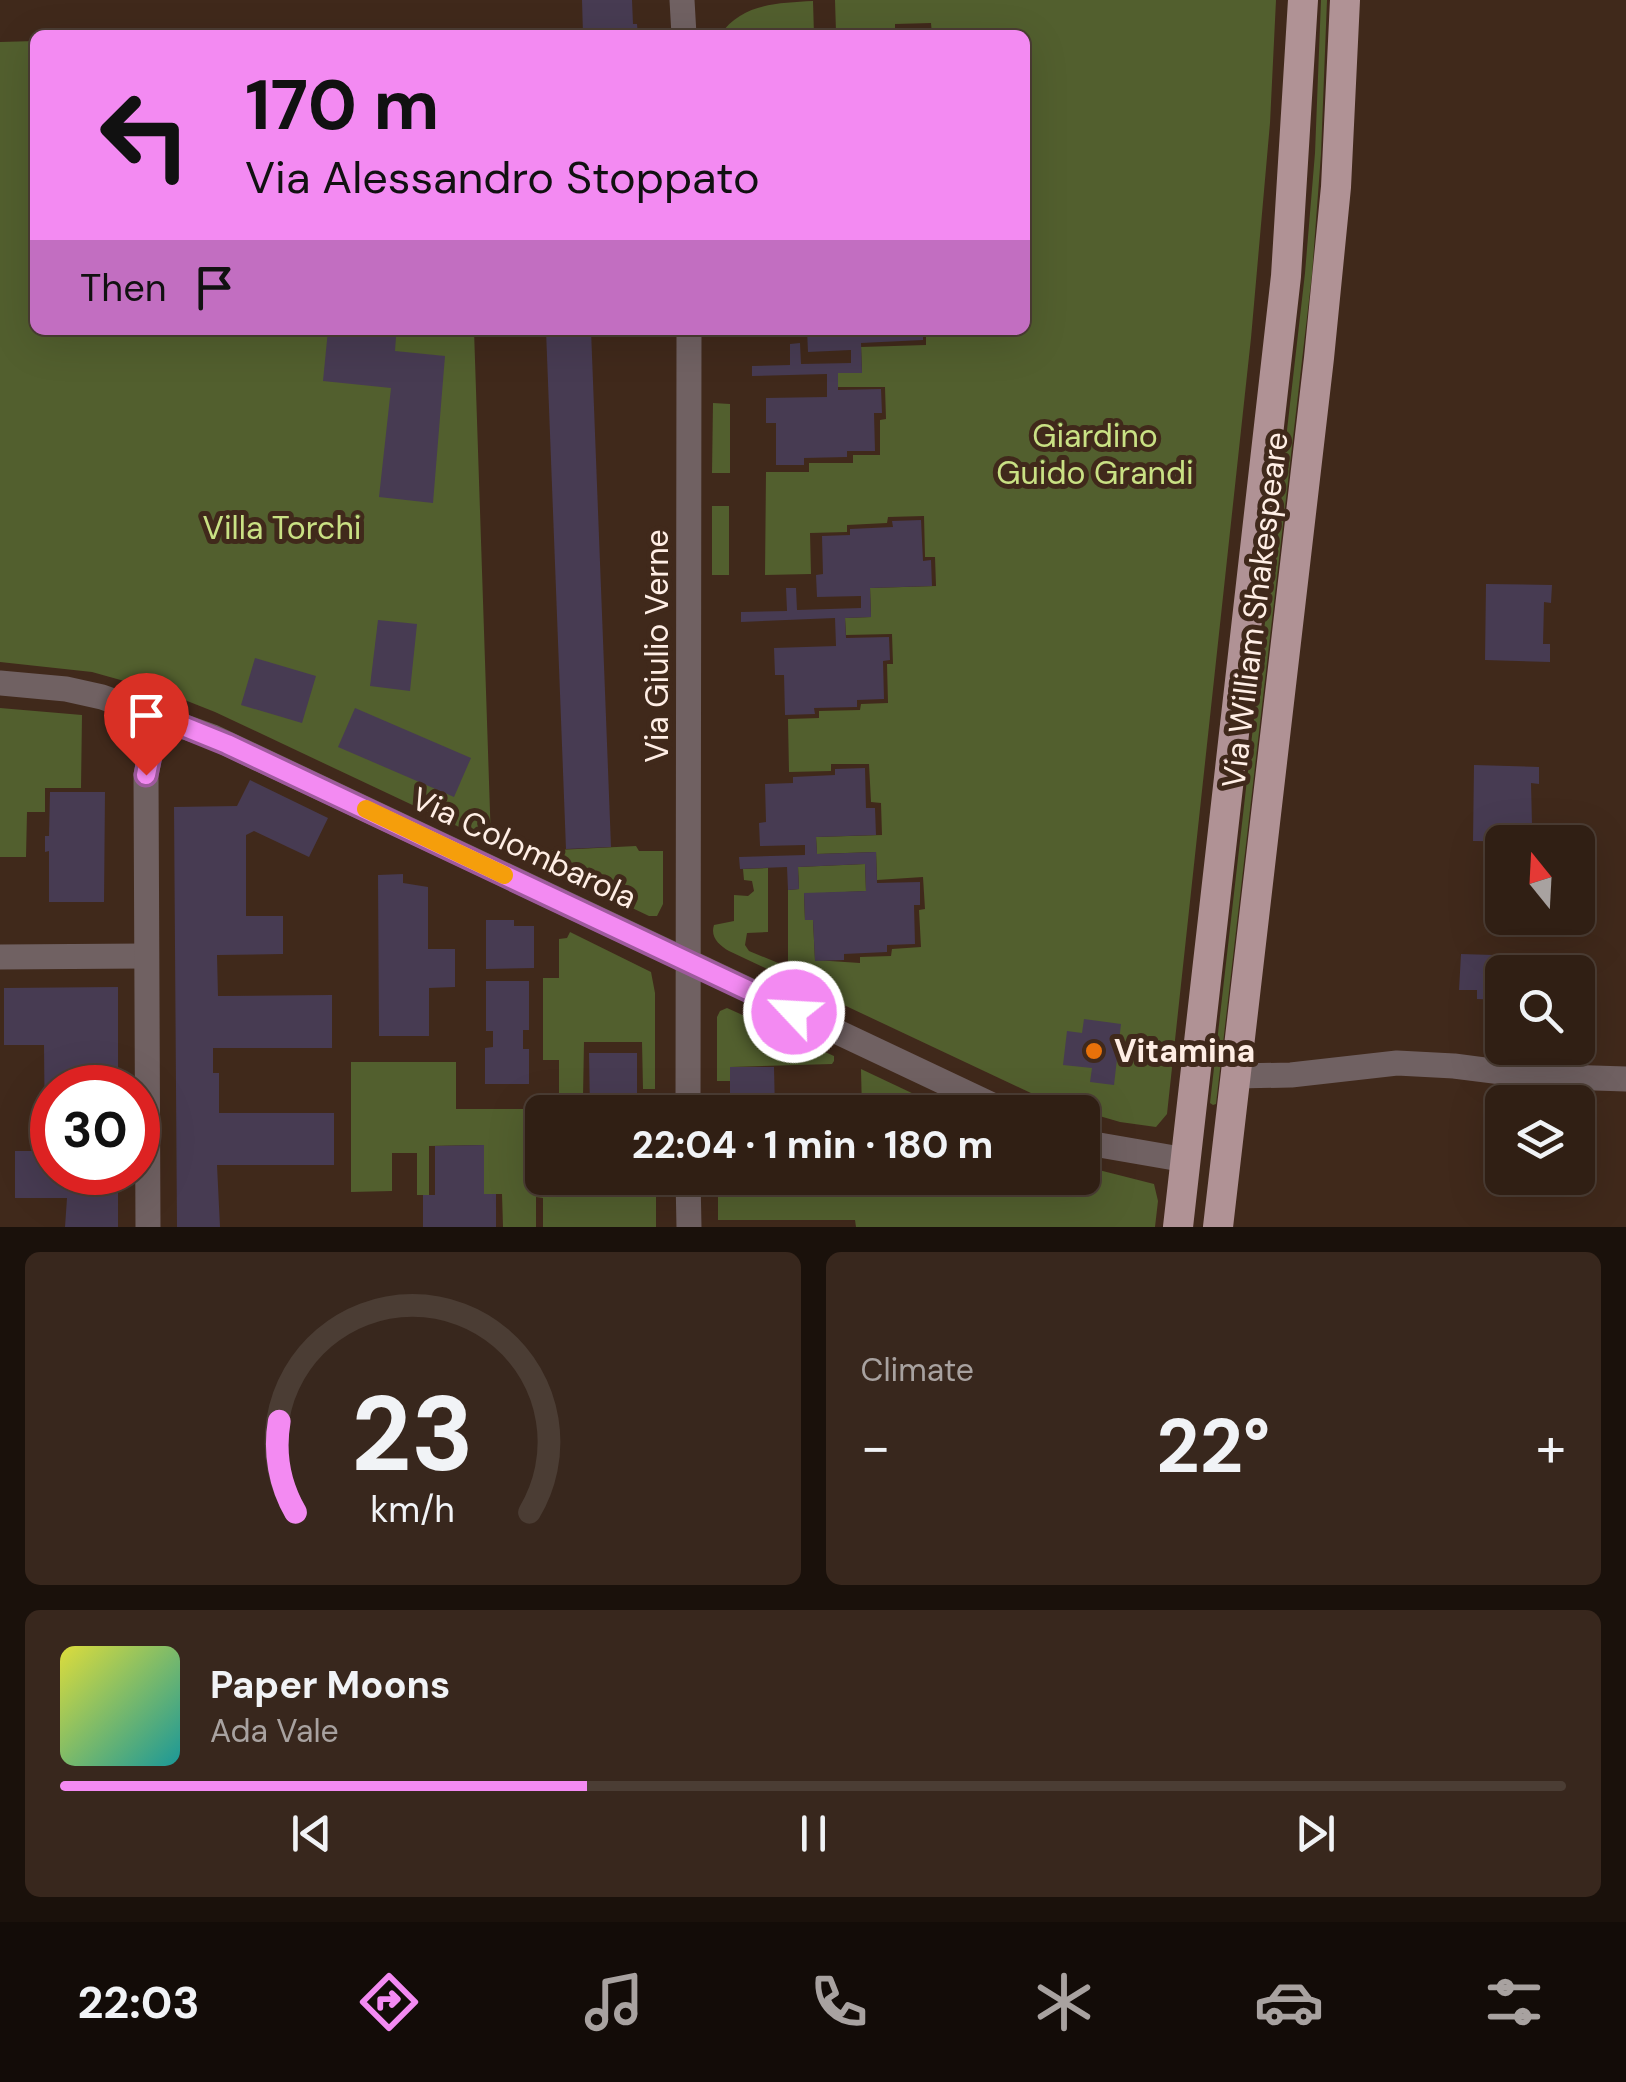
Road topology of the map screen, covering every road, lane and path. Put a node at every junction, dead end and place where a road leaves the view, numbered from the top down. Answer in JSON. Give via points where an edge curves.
{"nodes":[{"id":1,"x":682,"y":0,"type":"edge"},
{"id":2,"x":1303,"y":0,"type":"edge"},
{"id":3,"x":1345,"y":0,"type":"edge"},
{"id":4,"x":684,"y":30,"type":"edge"},
{"id":5,"x":689,"y":335,"type":"edge"},
{"id":6,"x":0,"y":683,"type":"edge"},
{"id":7,"x":158,"y":716,"type":"junction"},
{"id":8,"x":0,"y":956,"type":"edge"},
{"id":9,"x":144,"y":956,"type":"junction"},
{"id":10,"x":688,"y":962,"type":"junction"},
{"id":11,"x":1236,"y":1076,"type":"junction"},
{"id":12,"x":1626,"y":1079,"type":"edge"},
{"id":13,"x":688,"y":1095,"type":"edge"},
{"id":14,"x":972,"y":1095,"type":"edge"},
{"id":15,"x":1100,"y":1145,"type":"edge"},
{"id":16,"x":1186,"y":1160,"type":"junction"},
{"id":17,"x":688,"y":1195,"type":"edge"},
{"id":18,"x":148,"y":1227,"type":"edge"},
{"id":19,"x":688,"y":1227,"type":"edge"},
{"id":20,"x":1178,"y":1227,"type":"edge"},
{"id":21,"x":1218,"y":1227,"type":"edge"}],
"edges":[{"from":1,"to":4,"type":"street"},
{"from":2,"to":16,"type":"main road","name":"Via William Shakespeare","via":[[1286,276]]},
{"from":3,"to":11,"type":"main road","name":"Via William Shakespeare","via":[[1321,339]]},
{"from":5,"to":10,"type":"street","name":"Via Giulio Verne"},
{"from":6,"to":7,"type":"street","name":"Via Colombarola","via":[[87,693]]},
{"from":7,"to":9,"type":"street","via":[[146,762]]},
{"from":7,"to":10,"type":"street","name":"Via Colombarola"},
{"from":8,"to":9,"type":"street"},
{"from":9,"to":18,"type":"street"},
{"from":10,"to":13,"type":"street","name":"Via Giulio Verne"},
{"from":10,"to":14,"type":"street","name":"Via Colombarola"},
{"from":11,"to":12,"type":"street","via":[[1397,1063]]},
{"from":11,"to":21,"type":"main road","name":"Via William Shakespeare"},
{"from":15,"to":16,"type":"street"},
{"from":16,"to":20,"type":"main road","name":"Via William Shakespeare"},
{"from":17,"to":19,"type":"street"}]}
